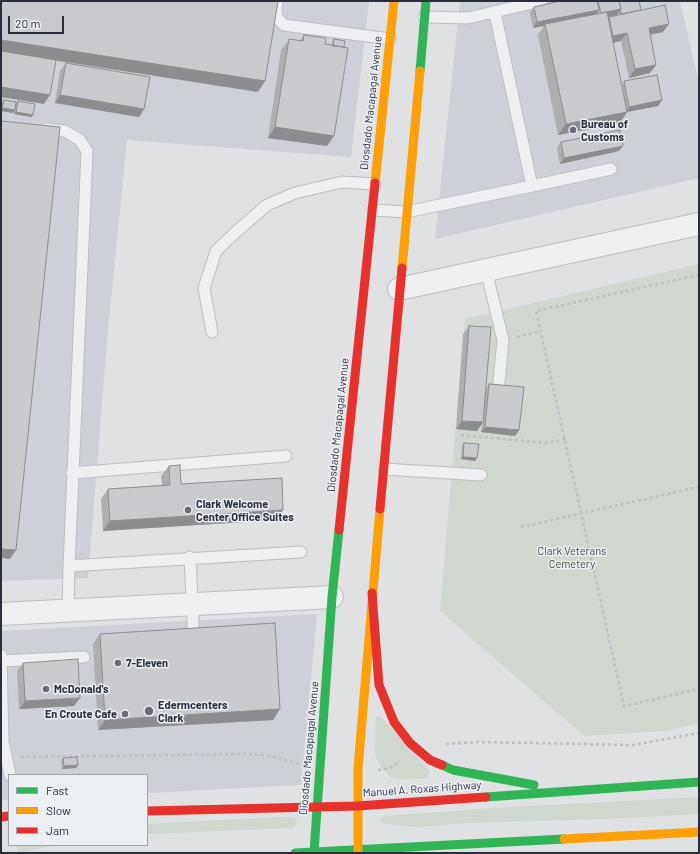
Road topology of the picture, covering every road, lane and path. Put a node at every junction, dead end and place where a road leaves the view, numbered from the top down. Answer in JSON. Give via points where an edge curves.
{"nodes":[{"id":1,"x":277,"y":1,"type":"edge"},
{"id":2,"x":394,"y":1,"type":"edge"},
{"id":3,"x":426,"y":1,"type":"edge"},
{"id":4,"x":541,"y":1,"type":"edge"},
{"id":5,"x":495,"y":13,"type":"junction"},
{"id":6,"x":424,"y":17,"type":"junction"},
{"id":7,"x":390,"y":39,"type":"junction"},
{"id":8,"x":37,"y":129,"type":"edge"},
{"id":9,"x":611,"y":169,"type":"dead end"},
{"id":10,"x":376,"y":184,"type":"junction"},
{"id":11,"x":532,"y":186,"type":"junction"},
{"id":12,"x":373,"y":210,"type":"junction"},
{"id":13,"x":406,"y":212,"type":"junction"},
{"id":14,"x":699,"y":224,"type":"edge"},
{"id":15,"x":486,"y":270,"type":"junction"},
{"id":16,"x":699,"y":275,"type":"edge"},
{"id":17,"x":399,"y":289,"type":"junction"},
{"id":18,"x":541,"y":331,"type":"junction"},
{"id":19,"x":212,"y":332,"type":"dead end"},
{"id":20,"x":503,"y":340,"type":"junction"},
{"id":21,"x":499,"y":382,"type":"dead end"},
{"id":22,"x":461,"y":435,"type":"edge"},
{"id":23,"x":565,"y":439,"type":"junction"},
{"id":24,"x":286,"y":456,"type":"dead end"},
{"id":25,"x":384,"y":469,"type":"junction"},
{"id":26,"x":72,"y":473,"type":"junction"},
{"id":27,"x":481,"y":475,"type":"dead end"},
{"id":28,"x":699,"y":487,"type":"edge"},
{"id":29,"x":581,"y":513,"type":"junction"},
{"id":30,"x":521,"y":527,"type":"dead end"},
{"id":31,"x":301,"y":552,"type":"dead end"},
{"id":32,"x":190,"y":557,"type":"junction"},
{"id":33,"x":69,"y":566,"type":"junction"},
{"id":34,"x":372,"y":592,"type":"junction"},
{"id":35,"x":332,"y":598,"type":"junction"},
{"id":36,"x":192,"y":604,"type":"junction"},
{"id":37,"x":68,"y":610,"type":"junction"},
{"id":38,"x":1,"y":614,"type":"edge"},
{"id":39,"x":194,"y":648,"type":"edge"},
{"id":40,"x":1,"y":655,"type":"edge"},
{"id":41,"x":84,"y":657,"type":"dead end"},
{"id":42,"x":1,"y":661,"type":"edge"},
{"id":43,"x":699,"y":689,"type":"edge"},
{"id":44,"x":699,"y":733,"type":"edge"},
{"id":45,"x":2,"y":742,"type":"edge"},
{"id":46,"x":418,"y":751,"type":"junction"},
{"id":47,"x":6,"y":758,"type":"junction"},
{"id":48,"x":305,"y":765,"type":"dead end"},
{"id":49,"x":383,"y":770,"type":"dead end"},
{"id":50,"x":10,"y":774,"type":"edge"},
{"id":51,"x":699,"y":782,"type":"edge"},
{"id":52,"x":563,"y":790,"type":"junction"},
{"id":53,"x":357,"y":806,"type":"junction"},
{"id":54,"x":316,"y":807,"type":"junction"},
{"id":55,"x":148,"y":811,"type":"edge"},
{"id":56,"x":699,"y":832,"type":"edge"},
{"id":57,"x":358,"y":850,"type":"junction"},
{"id":58,"x":314,"y":852,"type":"junction"},
{"id":59,"x":295,"y":853,"type":"edge"}],
"edges":[{"from":1,"to":7,"type":"lane","via":[[278,18],[284,25]]},
{"from":2,"to":7,"type":"main road","name":"Diosdado Macapagal Avenue"},
{"from":3,"to":6,"type":"main road"},
{"from":4,"to":5,"type":"lane"},
{"from":5,"to":6,"type":"lane","via":[[468,18]]},
{"from":5,"to":11,"type":"lane"},
{"from":6,"to":13,"type":"main road"},
{"from":7,"to":10,"type":"main road","name":"Diosdado Macapagal Avenue"},
{"from":8,"to":26,"type":"lane","via":[[65,131],[80,140],[87,151]]},
{"from":9,"to":11,"type":"lane"},
{"from":10,"to":12,"type":"main road","name":"Diosdado Macapagal Avenue"},
{"from":10,"to":19,"type":"lane","via":[[342,182],[295,193],[267,205],[237,231],[216,251],[204,288]]},
{"from":11,"to":13,"type":"lane"},
{"from":12,"to":13,"type":"lane"},
{"from":12,"to":35,"type":"main road","name":"Diosdado Macapagal Avenue"},
{"from":13,"to":17,"type":"main road"},
{"from":14,"to":15,"type":"street"},
{"from":15,"to":17,"type":"street"},
{"from":15,"to":20,"type":"lane"},
{"from":16,"to":18,"type":"path","via":[[536,311]]},
{"from":17,"to":25,"type":"main road"},
{"from":18,"to":20,"type":"path"},
{"from":18,"to":23,"type":"path"},
{"from":20,"to":21,"type":"lane"},
{"from":22,"to":23,"type":"path","via":[[547,443]]},
{"from":23,"to":29,"type":"path"},
{"from":24,"to":26,"type":"lane"},
{"from":25,"to":27,"type":"lane"},
{"from":25,"to":34,"type":"main road"},
{"from":26,"to":33,"type":"lane"},
{"from":28,"to":29,"type":"path"},
{"from":29,"to":30,"type":"path"},
{"from":29,"to":43,"type":"path","via":[[624,706]]},
{"from":31,"to":32,"type":"lane"},
{"from":32,"to":33,"type":"lane"},
{"from":32,"to":36,"type":"lane"},
{"from":33,"to":37,"type":"lane"},
{"from":34,"to":46,"type":"main road","via":[[379,685],[394,722]]},
{"from":34,"to":53,"type":"main road"},
{"from":35,"to":36,"type":"street"},
{"from":35,"to":54,"type":"main road","name":"Diosdado Macapagal Avenue"},
{"from":36,"to":37,"type":"street"},
{"from":36,"to":39,"type":"lane"},
{"from":37,"to":38,"type":"street"},
{"from":40,"to":42,"type":"lane"},
{"from":41,"to":42,"type":"lane"},
{"from":42,"to":45,"type":"lane"},
{"from":44,"to":46,"type":"path","via":[[633,745],[478,742],[444,744]]},
{"from":45,"to":47,"type":"lane"},
{"from":46,"to":49,"type":"path"},
{"from":46,"to":52,"type":"main road","via":[[430,760],[453,770]]},
{"from":47,"to":48,"type":"path","via":[[250,754],[272,756]]},
{"from":47,"to":50,"type":"lane"},
{"from":51,"to":52,"type":"main road","name":"Manuel A. Roxas Highway"},
{"from":52,"to":53,"type":"main road","name":"Manuel A. Roxas Highway"},
{"from":53,"to":54,"type":"main road","name":"Manuel A. Roxas Highway"},
{"from":53,"to":57,"type":"main road"},
{"from":54,"to":55,"type":"main road","name":"Manuel A. Roxas Highway"},
{"from":54,"to":58,"type":"main road","name":"Diosdado Macapagal Avenue"},
{"from":56,"to":57,"type":"main road"},
{"from":57,"to":58,"type":"main road"},
{"from":58,"to":59,"type":"main road"}]}
